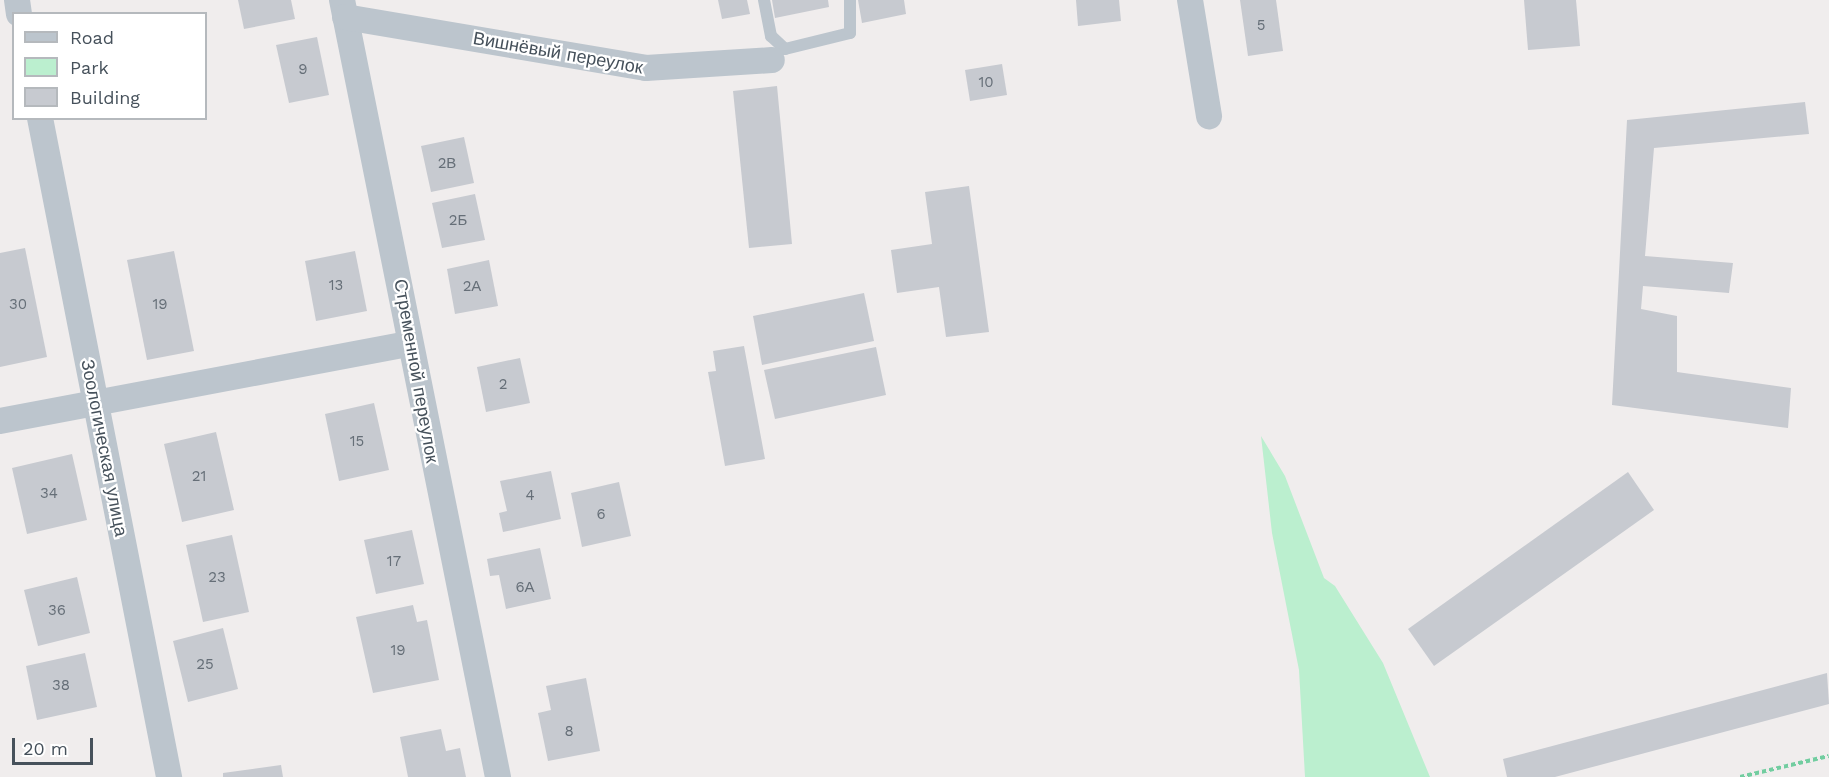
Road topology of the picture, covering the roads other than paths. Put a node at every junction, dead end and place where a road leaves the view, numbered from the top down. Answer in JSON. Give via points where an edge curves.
{"nodes":[{"id":1,"x":764,"y":0,"type":"edge"},
{"id":2,"x":850,"y":0,"type":"edge"},
{"id":3,"x":1190,"y":0,"type":"edge"},
{"id":4,"x":344,"y":8,"type":"edge"},
{"id":5,"x":772,"y":60,"type":"dead end"},
{"id":6,"x":1209,"y":116,"type":"dead end"},
{"id":7,"x":40,"y":120,"type":"edge"},
{"id":8,"x":408,"y":344,"type":"junction"},
{"id":9,"x":96,"y":402,"type":"junction"},
{"id":10,"x":0,"y":421,"type":"edge"},
{"id":11,"x":169,"y":777,"type":"edge"},
{"id":12,"x":498,"y":777,"type":"edge"}],
"edges":[{"from":1,"to":2,"type":"lane","via":[[771,36],[785,49],[850,33]]},
{"from":3,"to":6,"type":"street"},
{"from":4,"to":5,"type":"street","name":"Вишнёвый переулок","via":[[646,68]]},
{"from":4,"to":8,"type":"street","name":"Стременной переулок","via":[[402,292]]},
{"from":7,"to":9,"type":"street","name":"Зоологическая улица"},
{"from":8,"to":9,"type":"street"},
{"from":8,"to":12,"type":"street","name":"Стременной переулок"},
{"from":9,"to":10,"type":"street"},
{"from":9,"to":11,"type":"street","name":"Зоологическая улица"}]}
